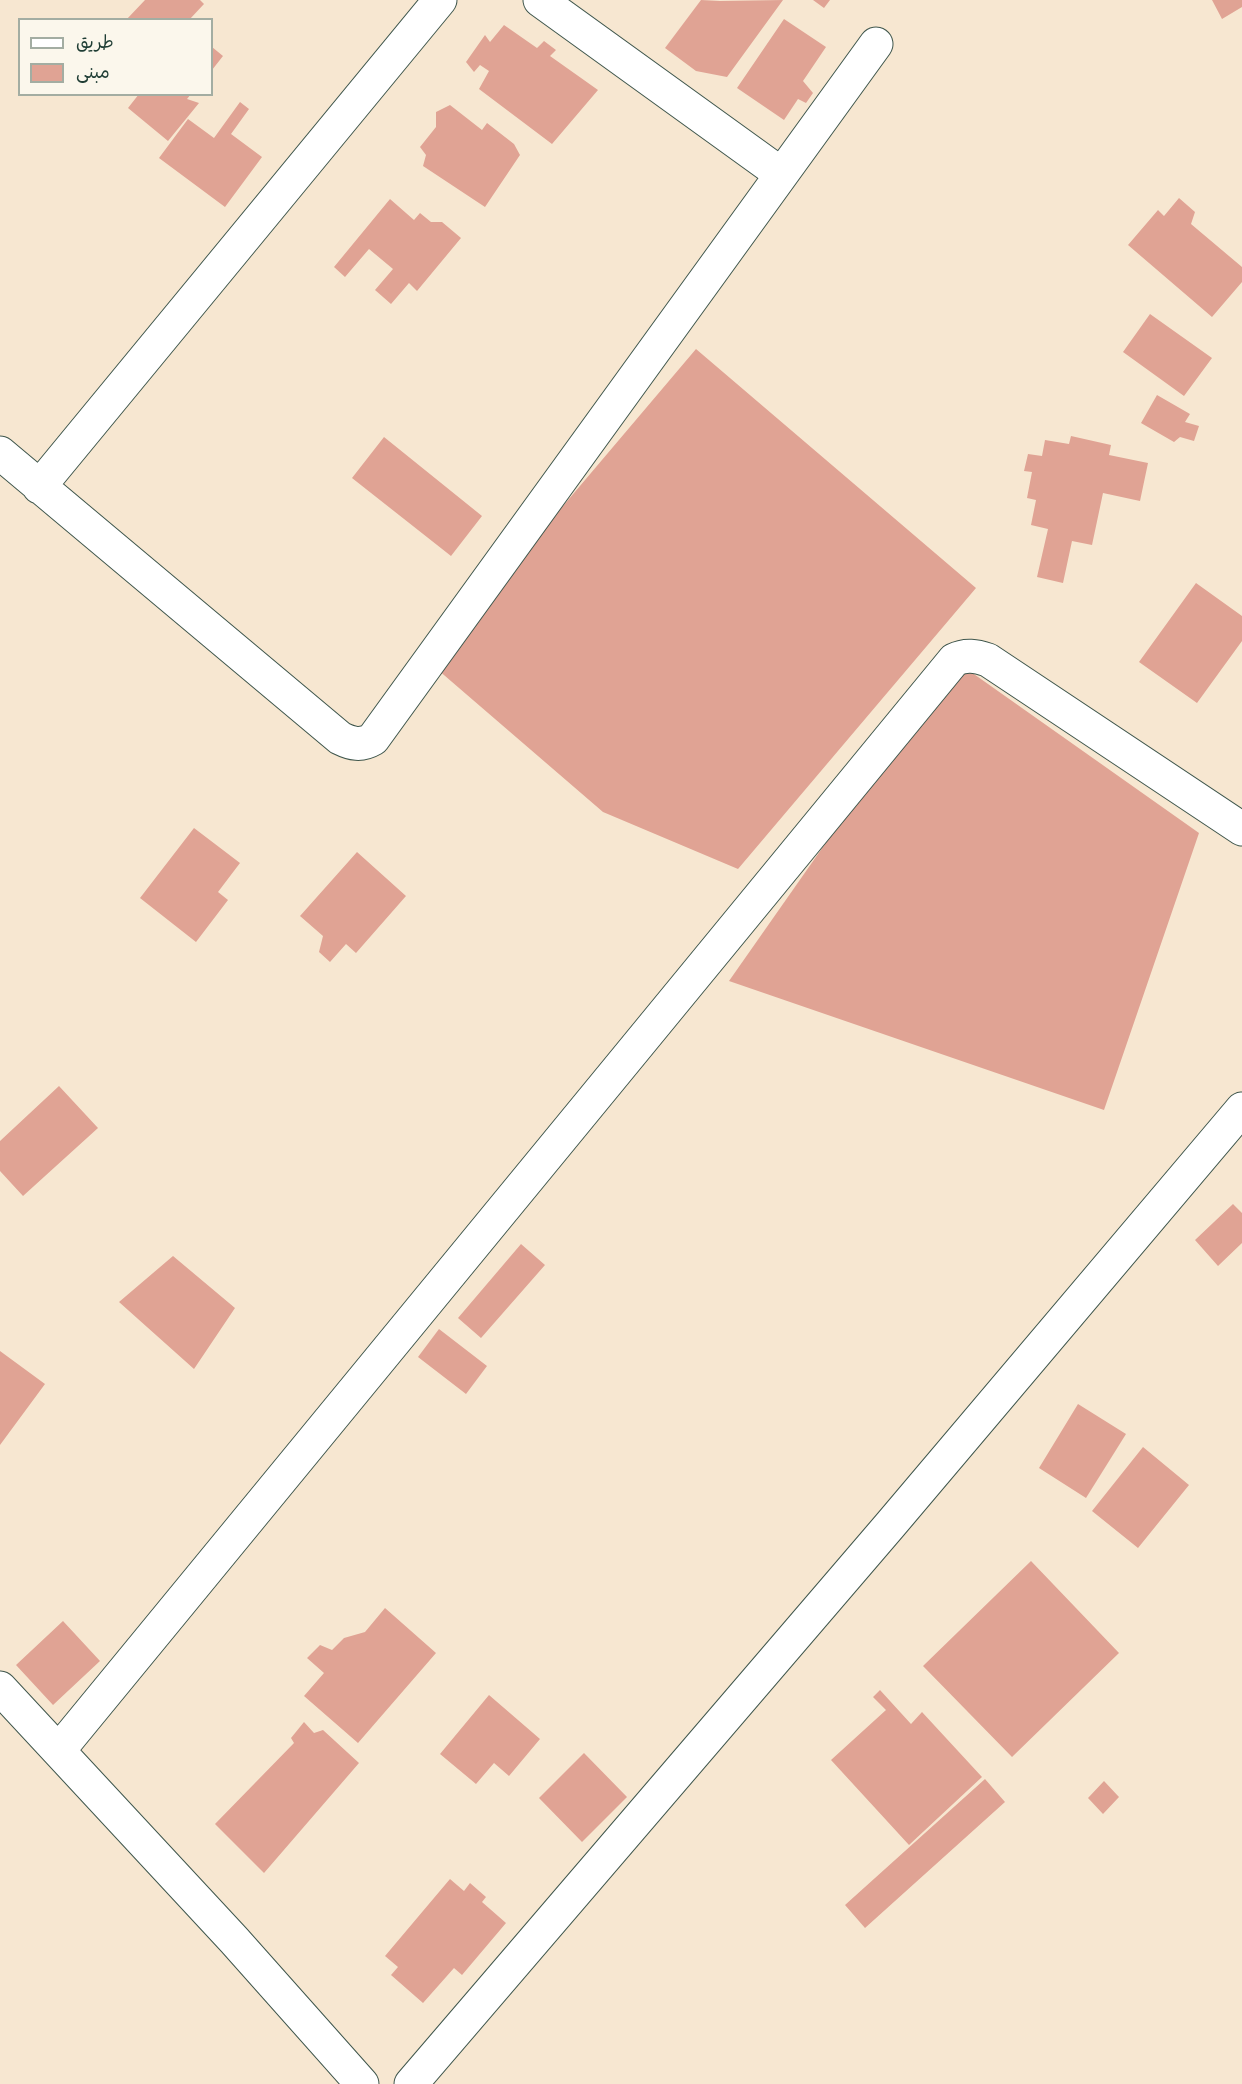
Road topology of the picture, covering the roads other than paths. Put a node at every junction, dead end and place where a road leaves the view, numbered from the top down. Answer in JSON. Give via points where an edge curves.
{"nodes":[{"id":1,"x":440,"y":0,"type":"edge"},
{"id":2,"x":540,"y":0,"type":"edge"},
{"id":3,"x":876,"y":44,"type":"dead end"},
{"id":4,"x":781,"y":174,"type":"junction"},
{"id":5,"x":0,"y":453,"type":"edge"},
{"id":6,"x":39,"y":487,"type":"junction"},
{"id":7,"x":1242,"y":829,"type":"edge"},
{"id":8,"x":1242,"y":1109,"type":"edge"},
{"id":9,"x":0,"y":1688,"type":"edge"},
{"id":10,"x":59,"y":1750,"type":"junction"},
{"id":11,"x":362,"y":2084,"type":"edge"},
{"id":12,"x":411,"y":2084,"type":"edge"}],
"edges":[{"from":1,"to":6,"type":"street"},
{"from":2,"to":4,"type":"street"},
{"from":3,"to":4,"type":"street"},
{"from":4,"to":6,"type":"street","via":[[373,739],[365,743],[340,738]]},
{"from":5,"to":6,"type":"street"},
{"from":7,"to":10,"type":"street","via":[[988,660],[970,656],[954,660]]},
{"from":8,"to":12,"type":"street"},
{"from":9,"to":10,"type":"street"},
{"from":10,"to":11,"type":"street"}]}
